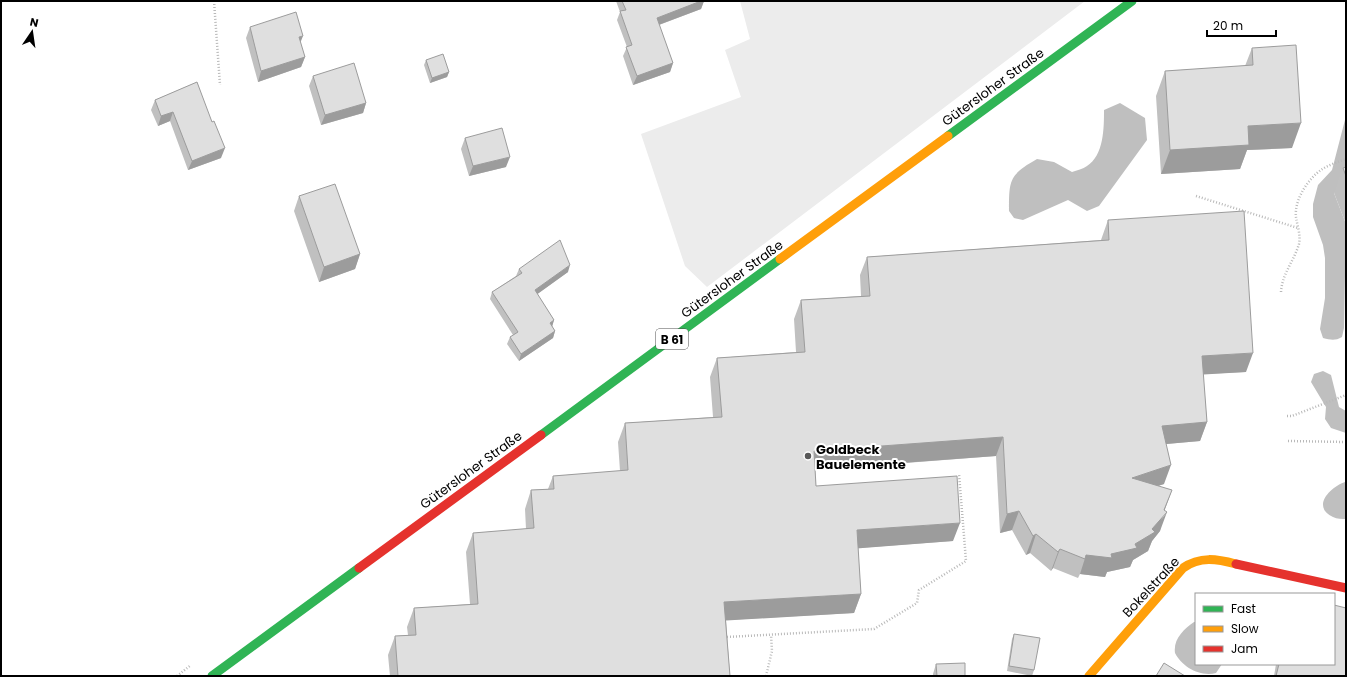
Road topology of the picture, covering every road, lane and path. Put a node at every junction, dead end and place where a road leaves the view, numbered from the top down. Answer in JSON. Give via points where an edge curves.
{"nodes":[{"id":1,"x":214,"y":1,"type":"edge"},
{"id":2,"x":1132,"y":1,"type":"edge"},
{"id":3,"x":220,"y":85,"type":"dead end"},
{"id":4,"x":1346,"y":159,"type":"edge"},
{"id":5,"x":1196,"y":196,"type":"dead end"},
{"id":6,"x":1298,"y":228,"type":"junction"},
{"id":7,"x":1280,"y":292,"type":"dead end"},
{"id":8,"x":1346,"y":395,"type":"edge"},
{"id":9,"x":1287,"y":416,"type":"dead end"},
{"id":10,"x":1288,"y":442,"type":"dead end"},
{"id":11,"x":1346,"y":442,"type":"edge"},
{"id":12,"x":959,"y":474,"type":"dead end"},
{"id":13,"x":1346,"y":588,"type":"edge"},
{"id":14,"x":771,"y":635,"type":"junction"},
{"id":15,"x":728,"y":637,"type":"edge"},
{"id":16,"x":212,"y":676,"type":"edge"},
{"id":17,"x":766,"y":676,"type":"edge"},
{"id":18,"x":1089,"y":676,"type":"edge"}],
"edges":[{"from":1,"to":3,"type":"path"},
{"from":2,"to":16,"type":"main road","name":"Gütersloher Straße","number":"B 61"},
{"from":4,"to":6,"type":"path","via":[[1322,169],[1311,178],[1296,208]]},
{"from":5,"to":6,"type":"path"},
{"from":6,"to":7,"type":"path","via":[[1298,248],[1281,282]]},
{"from":8,"to":9,"type":"path"},
{"from":10,"to":11,"type":"path"},
{"from":12,"to":14,"type":"path","via":[[966,561],[919,590],[917,602],[874,629]]},
{"from":13,"to":18,"type":"main road","name":"Bokelstraße","via":[[1220,560],[1204,558],[1192,562],[1183,568]]},
{"from":14,"to":15,"type":"path"},
{"from":14,"to":17,"type":"path","via":[[772,651]]}]}
